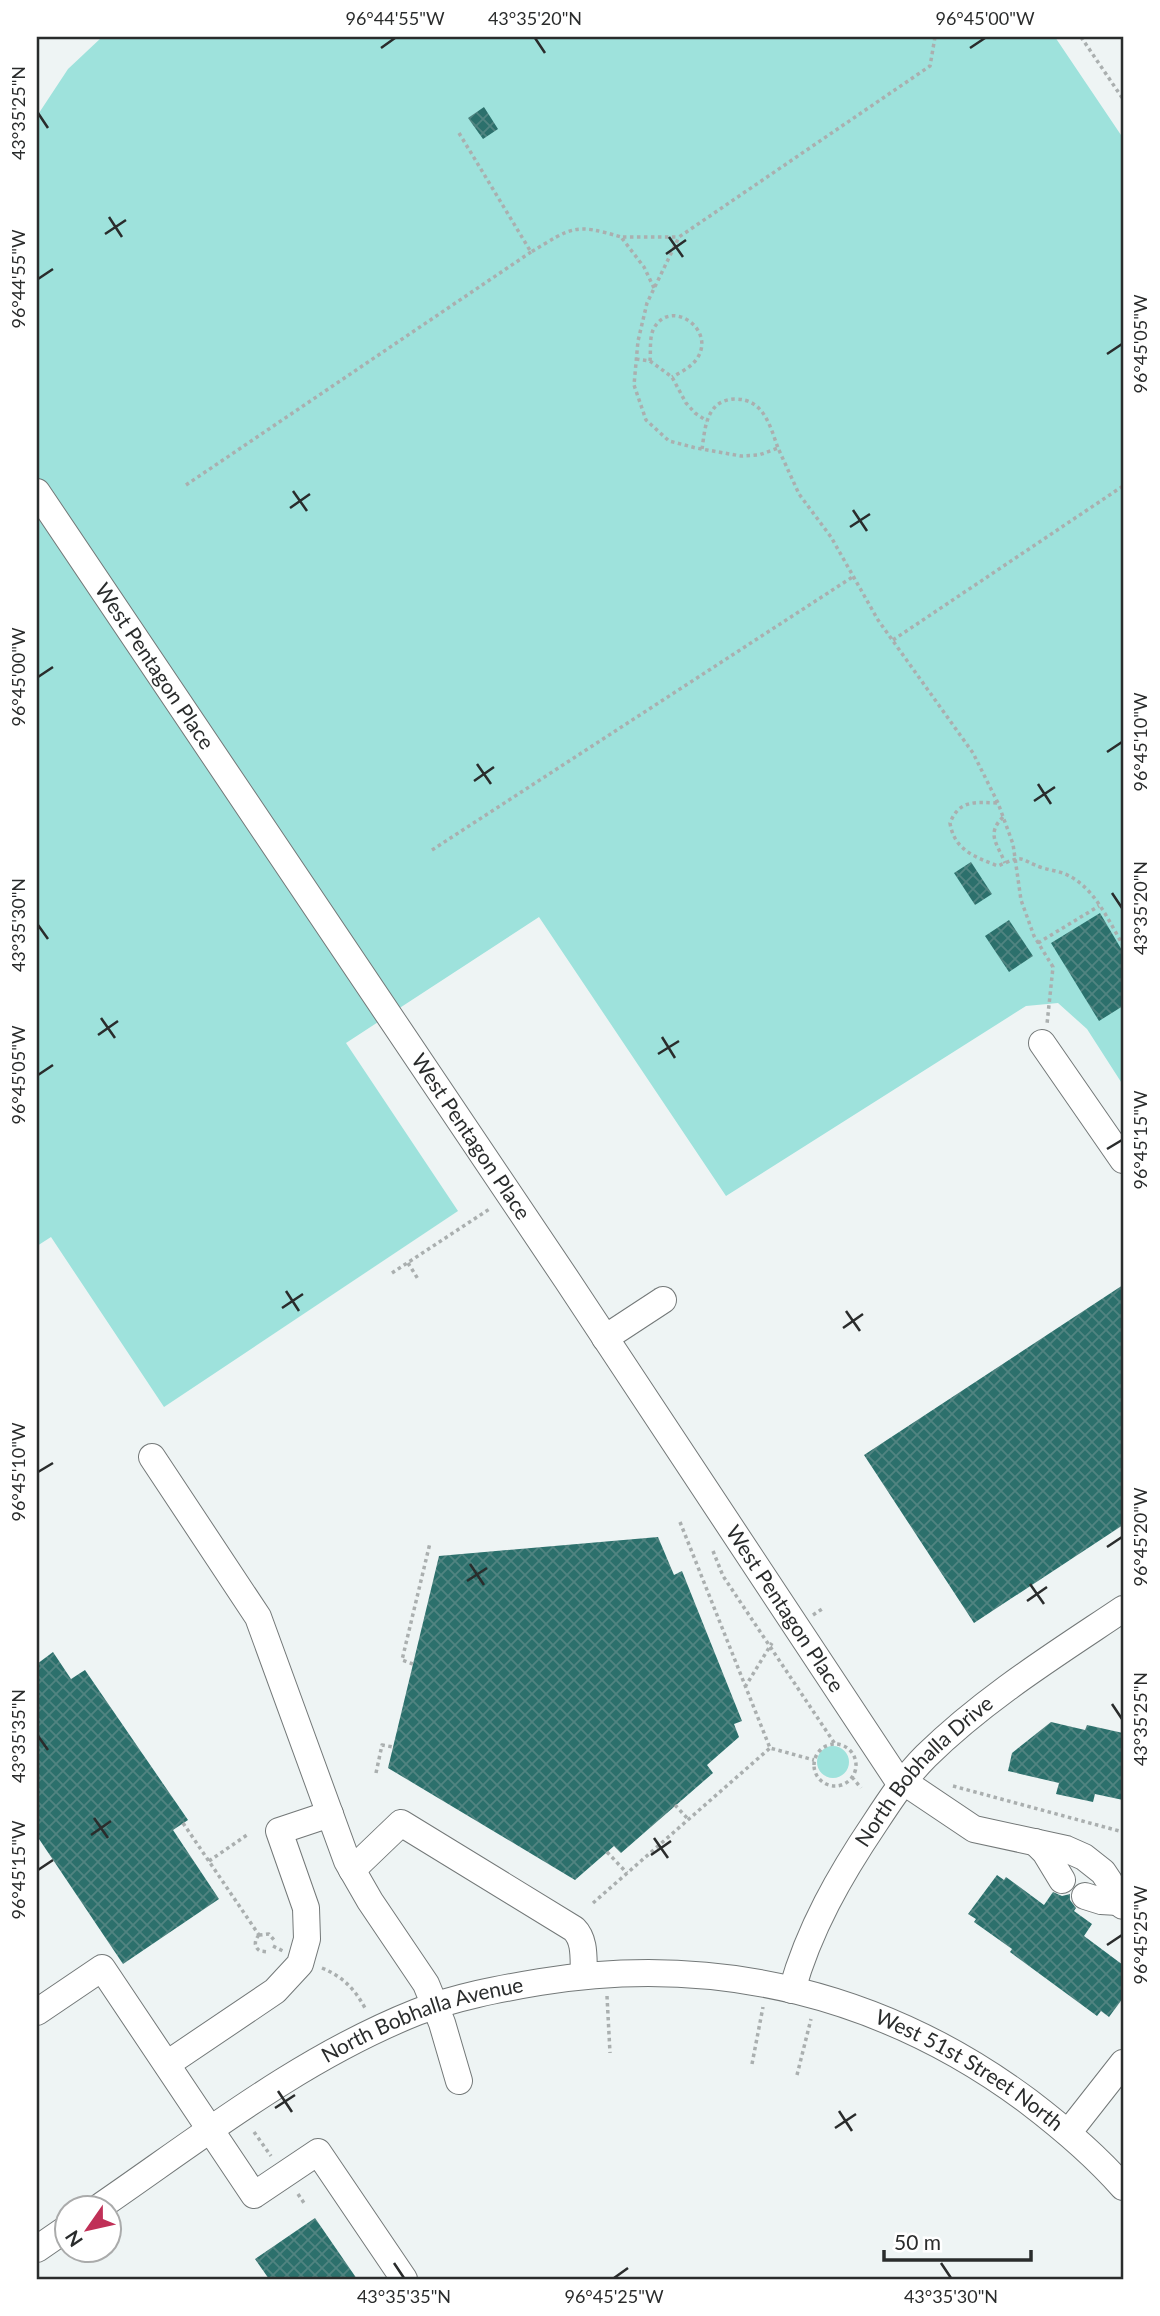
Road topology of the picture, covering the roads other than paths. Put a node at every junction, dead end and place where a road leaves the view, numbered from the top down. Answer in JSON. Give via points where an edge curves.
{"nodes":[{"id":1,"x":37,"y":492,"type":"edge"},
{"id":2,"x":1042,"y":1043,"type":"road end"},
{"id":3,"x":1123,"y":1160,"type":"edge"},
{"id":4,"x":663,"y":1300,"type":"dead end"},
{"id":5,"x":605,"y":1338,"type":"junction"},
{"id":6,"x":152,"y":1457,"type":"dead end"},
{"id":7,"x":1123,"y":1609,"type":"edge"},
{"id":8,"x":903,"y":1783,"type":"junction"},
{"id":9,"x":330,"y":1814,"type":"junction"},
{"id":10,"x":1034,"y":1842,"type":"junction"},
{"id":11,"x":352,"y":1870,"type":"junction"},
{"id":12,"x":1062,"y":1880,"type":"dead end"},
{"id":13,"x":1085,"y":1896,"type":"dead end"},
{"id":14,"x":1121,"y":1904,"type":"edge"},
{"id":15,"x":584,"y":1975,"type":"junction"},
{"id":16,"x":792,"y":1990,"type":"junction"},
{"id":17,"x":436,"y":2006,"type":"junction"},
{"id":18,"x":37,"y":2012,"type":"edge"},
{"id":19,"x":1123,"y":2063,"type":"edge"},
{"id":20,"x":167,"y":2064,"type":"junction"},
{"id":21,"x":459,"y":2081,"type":"dead end"},
{"id":22,"x":212,"y":2131,"type":"junction"},
{"id":23,"x":1068,"y":2133,"type":"junction"},
{"id":24,"x":1123,"y":2187,"type":"edge"},
{"id":25,"x":118,"y":2194,"type":"edge"},
{"id":26,"x":52,"y":2239,"type":"edge"},
{"id":27,"x":37,"y":2249,"type":"edge"},
{"id":28,"x":404,"y":2279,"type":"edge"}],
"edges":[{"from":1,"to":5,"type":"street","name":"West Pentagon Place"},
{"from":2,"to":3,"type":"street"},
{"from":4,"to":5,"type":"street"},
{"from":5,"to":8,"type":"street","name":"West Pentagon Place"},
{"from":6,"to":9,"type":"street","via":[[258,1617]]},
{"from":7,"to":8,"type":"street","name":"North Bobhalla Drive","via":[[979,1709]]},
{"from":8,"to":10,"type":"street","via":[[974,1829]]},
{"from":8,"to":16,"type":"street","name":"North Bobhalla Drive","via":[[828,1898]]},
{"from":9,"to":11,"type":"street"},
{"from":9,"to":20,"type":"street","via":[[279,1831],[306,1908],[307,1939],[300,1964],[275,1991]]},
{"from":10,"to":12,"type":"street"},
{"from":10,"to":14,"type":"street","via":[[1066,1849],[1094,1864]]},
{"from":11,"to":15,"type":"street","via":[[401,1823],[574,1929],[583,1945]]},
{"from":11,"to":17,"type":"street"},
{"from":13,"to":14,"type":"street"},
{"from":15,"to":16,"type":"street","name":"North Bobhalla Avenue","via":[[654,1972]]},
{"from":15,"to":17,"type":"street","name":"North Bobhalla Avenue"},
{"from":16,"to":23,"type":"street","name":"West 51st Street North","via":[[852,2006],[936,2042],[1013,2090]]},
{"from":17,"to":21,"type":"street"},
{"from":17,"to":22,"type":"street","name":"North Bobhalla Avenue","via":[[350,2042]]},
{"from":18,"to":20,"type":"street","via":[[102,1968]]},
{"from":19,"to":23,"type":"street"},
{"from":20,"to":22,"type":"street"},
{"from":22,"to":25,"type":"street","name":"North Bobhalla Avenue"},
{"from":22,"to":28,"type":"street","via":[[254,2195],[318,2152]]},
{"from":23,"to":24,"type":"street","name":"West 51st Street North"},
{"from":26,"to":27,"type":"street"}]}
